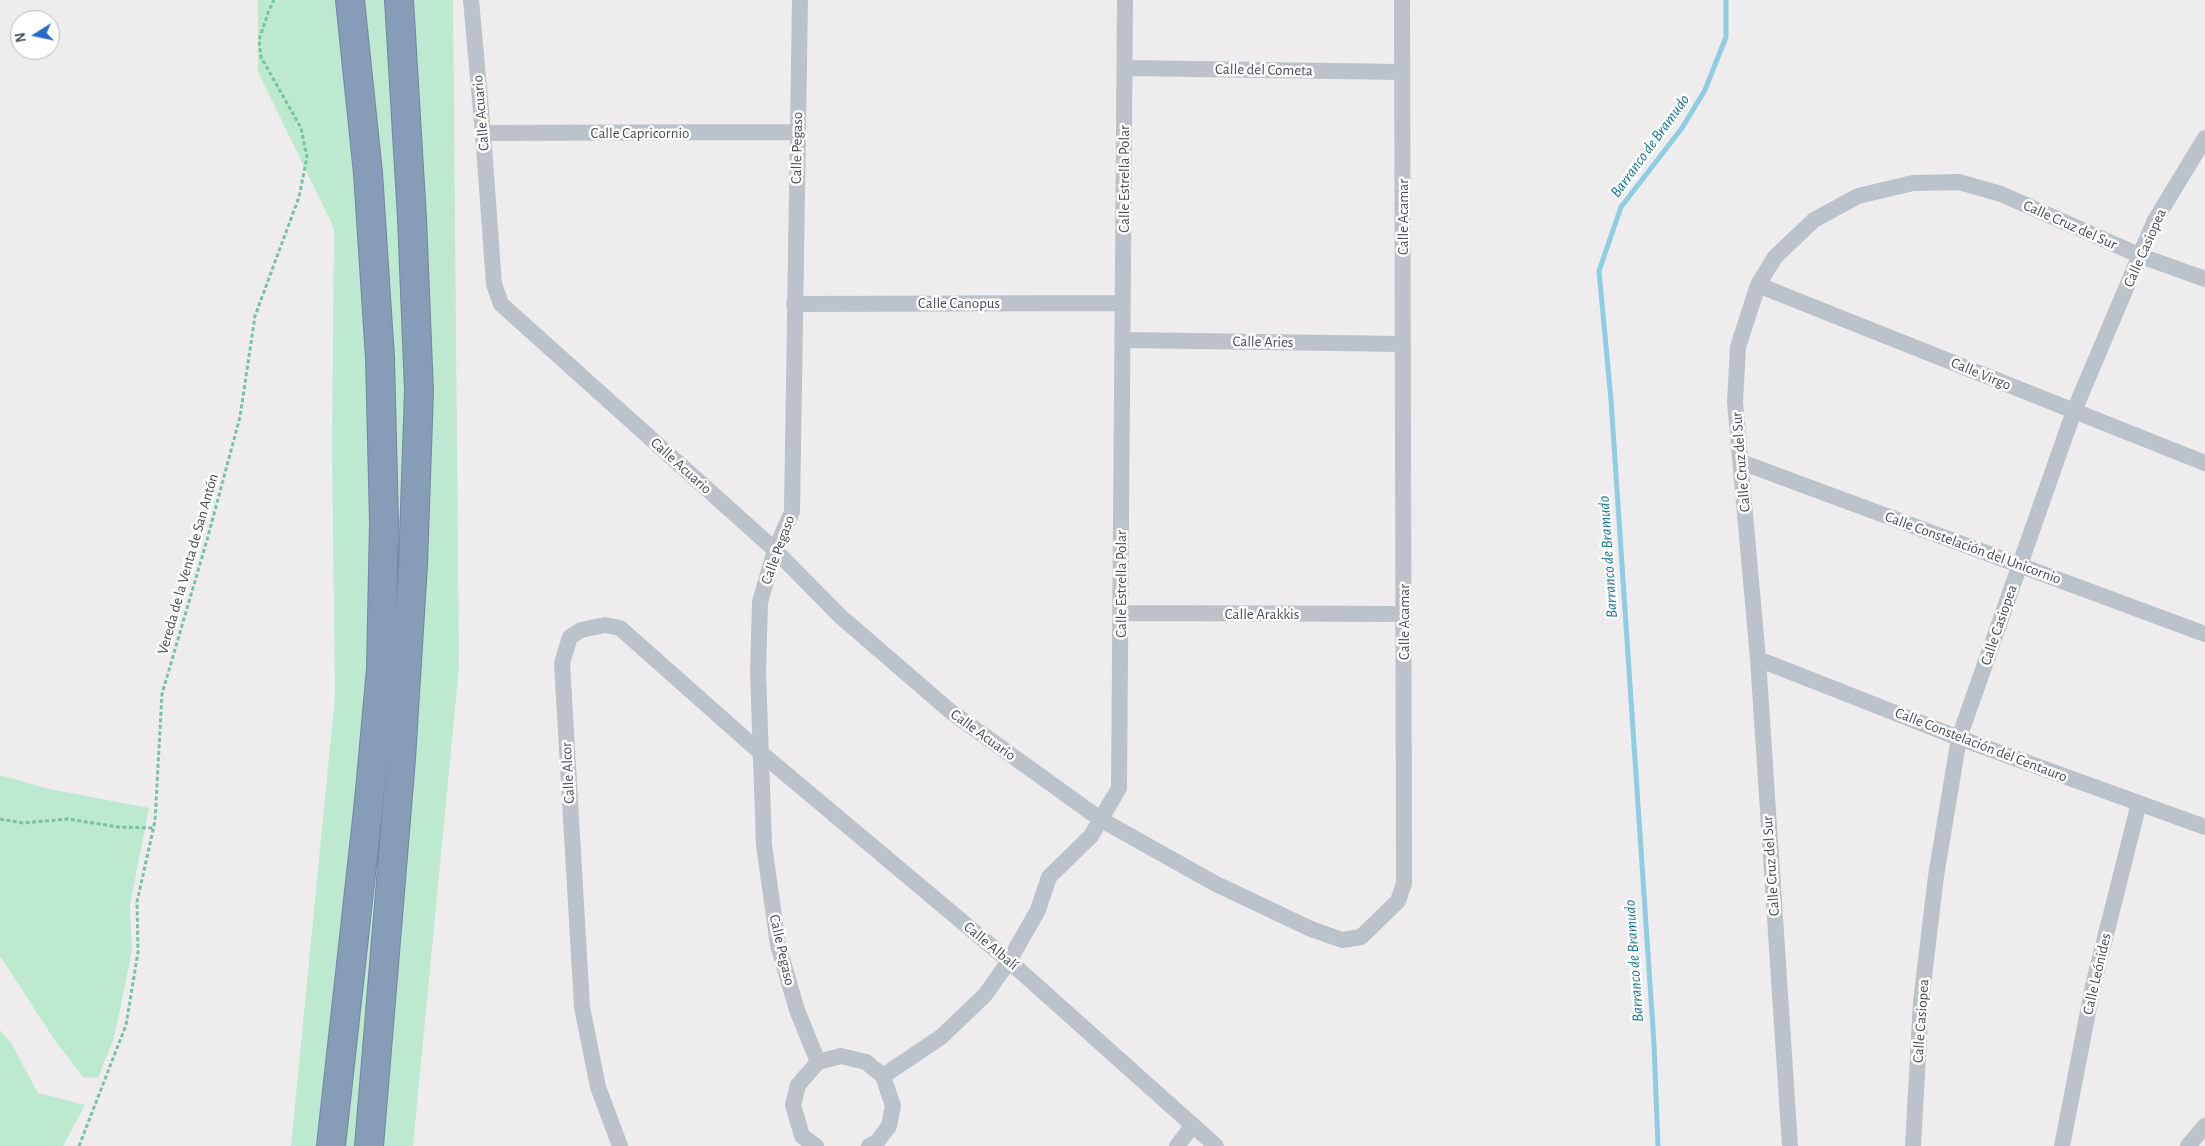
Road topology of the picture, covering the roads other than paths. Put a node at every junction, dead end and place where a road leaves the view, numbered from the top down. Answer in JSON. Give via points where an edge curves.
{"nodes":[{"id":1,"x":333,"y":0,"type":"edge"},
{"id":2,"x":350,"y":0,"type":"edge"},
{"id":3,"x":380,"y":0,"type":"edge"},
{"id":4,"x":399,"y":0,"type":"edge"},
{"id":5,"x":471,"y":0,"type":"edge"},
{"id":6,"x":800,"y":0,"type":"edge"},
{"id":7,"x":1126,"y":0,"type":"edge"},
{"id":8,"x":1402,"y":0,"type":"edge"},
{"id":9,"x":1125,"y":68,"type":"junction"},
{"id":10,"x":1402,"y":72,"type":"junction"},
{"id":11,"x":797,"y":132,"type":"junction"},
{"id":12,"x":483,"y":133,"type":"junction"},
{"id":13,"x":2205,"y":138,"type":"edge"},
{"id":14,"x":2141,"y":256,"type":"junction"},
{"id":15,"x":2205,"y":279,"type":"edge"},
{"id":16,"x":1758,"y":285,"type":"junction"},
{"id":17,"x":1123,"y":303,"type":"junction"},
{"id":18,"x":794,"y":304,"type":"junction"},
{"id":19,"x":1123,"y":340,"type":"junction"},
{"id":20,"x":1403,"y":344,"type":"junction"},
{"id":21,"x":380,"y":358,"type":"junction"},
{"id":22,"x":2074,"y":411,"type":"junction"},
{"id":23,"x":1741,"y":462,"type":"junction"},
{"id":24,"x":2205,"y":463,"type":"edge"},
{"id":25,"x":775,"y":550,"type":"junction"},
{"id":26,"x":412,"y":565,"type":"junction"},
{"id":27,"x":2020,"y":565,"type":"junction"},
{"id":28,"x":1121,"y":613,"type":"junction"},
{"id":29,"x":1404,"y":614,"type":"junction"},
{"id":30,"x":2205,"y":634,"type":"edge"},
{"id":31,"x":1758,"y":659,"type":"junction"},
{"id":32,"x":1959,"y":738,"type":"junction"},
{"id":33,"x":761,"y":753,"type":"junction"},
{"id":34,"x":2139,"y":803,"type":"junction"},
{"id":35,"x":1100,"y":819,"type":"junction"},
{"id":36,"x":2205,"y":827,"type":"edge"},
{"id":37,"x":1009,"y":961,"type":"junction"},
{"id":38,"x":818,"y":1062,"type":"junction"},
{"id":39,"x":883,"y":1076,"type":"junction"},
{"id":40,"x":1193,"y":1125,"type":"junction"},
{"id":41,"x":2205,"y":1126,"type":"edge"},
{"id":42,"x":797,"y":1141,"type":"edge"},
{"id":43,"x":876,"y":1145,"type":"edge"},
{"id":44,"x":331,"y":1146,"type":"edge"},
{"id":45,"x":369,"y":1146,"type":"edge"},
{"id":46,"x":620,"y":1146,"type":"edge"},
{"id":47,"x":816,"y":1146,"type":"edge"},
{"id":48,"x":1177,"y":1146,"type":"edge"},
{"id":49,"x":1216,"y":1146,"type":"edge"},
{"id":50,"x":1790,"y":1146,"type":"edge"},
{"id":51,"x":1913,"y":1146,"type":"edge"},
{"id":52,"x":2062,"y":1146,"type":"edge"},
{"id":53,"x":2188,"y":1146,"type":"edge"}],
"edges":[{"from":1,"to":21,"type":"highway","via":[[340,29]]},
{"from":2,"to":21,"type":"highway","via":[[368,173]]},
{"from":3,"to":26,"type":"highway","via":[[402,219]]},
{"from":4,"to":26,"type":"highway","via":[[419,391]]},
{"from":5,"to":12,"type":"street","name":"Calle Acuario"},
{"from":6,"to":11,"type":"street","name":"Calle Pegaso"},
{"from":7,"to":9,"type":"street","name":"Calle Estrella Polar"},
{"from":8,"to":10,"type":"street","name":"Calle Acamar"},
{"from":9,"to":10,"type":"street","name":"Calle del Cometa"},
{"from":9,"to":17,"type":"street","name":"Calle Estrella Polar"},
{"from":10,"to":20,"type":"street","name":"Calle Acamar"},
{"from":11,"to":12,"type":"street","name":"Calle Capricornio"},
{"from":11,"to":18,"type":"street","name":"Calle Pegaso"},
{"from":12,"to":25,"type":"street","name":"Calle Acuario","via":[[494,284],[501,304]]},
{"from":13,"to":14,"type":"street","name":"Calle Casiopea","via":[[2154,222]]},
{"from":14,"to":15,"type":"street","name":"Calle Cruz del Sur"},
{"from":14,"to":16,"type":"street","name":"Calle Cruz del Sur","via":[[2001,194],[1959,182],[1913,183],[1858,196],[1814,220],[1776,256]]},
{"from":14,"to":22,"type":"street","name":"Calle Casiopea"},
{"from":16,"to":22,"type":"street","name":"Calle Virgo"},
{"from":16,"to":23,"type":"street","name":"Calle Cruz del Sur","via":[[1738,347],[1735,402]]},
{"from":17,"to":18,"type":"street","name":"Calle Canopus"},
{"from":17,"to":19,"type":"street","name":"Calle Estrella Polar"},
{"from":18,"to":25,"type":"street","name":"Calle Pegaso","via":[[792,512]]},
{"from":19,"to":20,"type":"street","name":"Calle Aries"},
{"from":19,"to":28,"type":"street","name":"Calle Estrella Polar"},
{"from":20,"to":29,"type":"street","name":"Calle Acamar"},
{"from":21,"to":44,"type":"highway","via":[[384,522],[381,670]]},
{"from":22,"to":24,"type":"street","name":"Calle Virgo"},
{"from":22,"to":27,"type":"street","name":"Calle Casiopea"},
{"from":23,"to":27,"type":"street","name":"Calle Constelación del Unicornio"},
{"from":23,"to":31,"type":"street","name":"Calle Cruz del Sur"},
{"from":25,"to":33,"type":"street","name":"Calle Pegaso","via":[[760,602]]},
{"from":25,"to":35,"type":"street","name":"Calle Acuario","via":[[840,616],[950,711]]},
{"from":26,"to":45,"type":"highway","via":[[401,759]]},
{"from":27,"to":30,"type":"street","name":"Calle Constelación del Unicornio"},
{"from":27,"to":32,"type":"street","name":"Calle Casiopea"},
{"from":28,"to":29,"type":"street","name":"Calle Arakkis"},
{"from":28,"to":35,"type":"street","name":"Calle Estrella Polar","via":[[1119,788]]},
{"from":29,"to":35,"type":"street","name":"Calle Acamar","via":[[1404,883],[1398,901],[1361,937],[1342,940],[1311,929],[1214,883]]},
{"from":31,"to":32,"type":"street","name":"Calle Constelación del Centauro"},
{"from":31,"to":50,"type":"street","name":"Calle Cruz del Sur"},
{"from":32,"to":34,"type":"street","name":"Calle Constelación del Centauro"},
{"from":32,"to":51,"type":"street","name":"Calle Casiopea","via":[[1936,876],[1921,1002]]},
{"from":33,"to":37,"type":"street","name":"Calle Albalí"},
{"from":33,"to":38,"type":"street","name":"Calle Pegaso","via":[[764,845],[778,945],[797,1010]]},
{"from":33,"to":46,"type":"street","name":"Calle Alcor","via":[[620,628],[605,625],[581,630],[570,637],[562,663],[582,1007],[598,1087]]},
{"from":34,"to":36,"type":"street","name":"Calle Constelación del Centauro"},
{"from":34,"to":52,"type":"street","name":"Calle Leónides","via":[[2093,986]]},
{"from":35,"to":37,"type":"street","name":"Calle Estrella Polar","via":[[1091,836],[1049,877],[1038,910]]},
{"from":37,"to":39,"type":"street","name":"Calle Estrella Polar","via":[[985,995],[941,1037]]},
{"from":37,"to":40,"type":"street","name":"Calle Albalí"},
{"from":38,"to":39,"type":"street","via":[[841,1056],[866,1062]]},
{"from":38,"to":42,"type":"street","via":[[798,1084],[793,1105]]},
{"from":39,"to":43,"type":"street","via":[[893,1106],[889,1126]]},
{"from":40,"to":48,"type":"street"},
{"from":40,"to":49,"type":"street","name":"Calle Albalí"},
{"from":41,"to":53,"type":"street"},
{"from":42,"to":47,"type":"street"}]}
